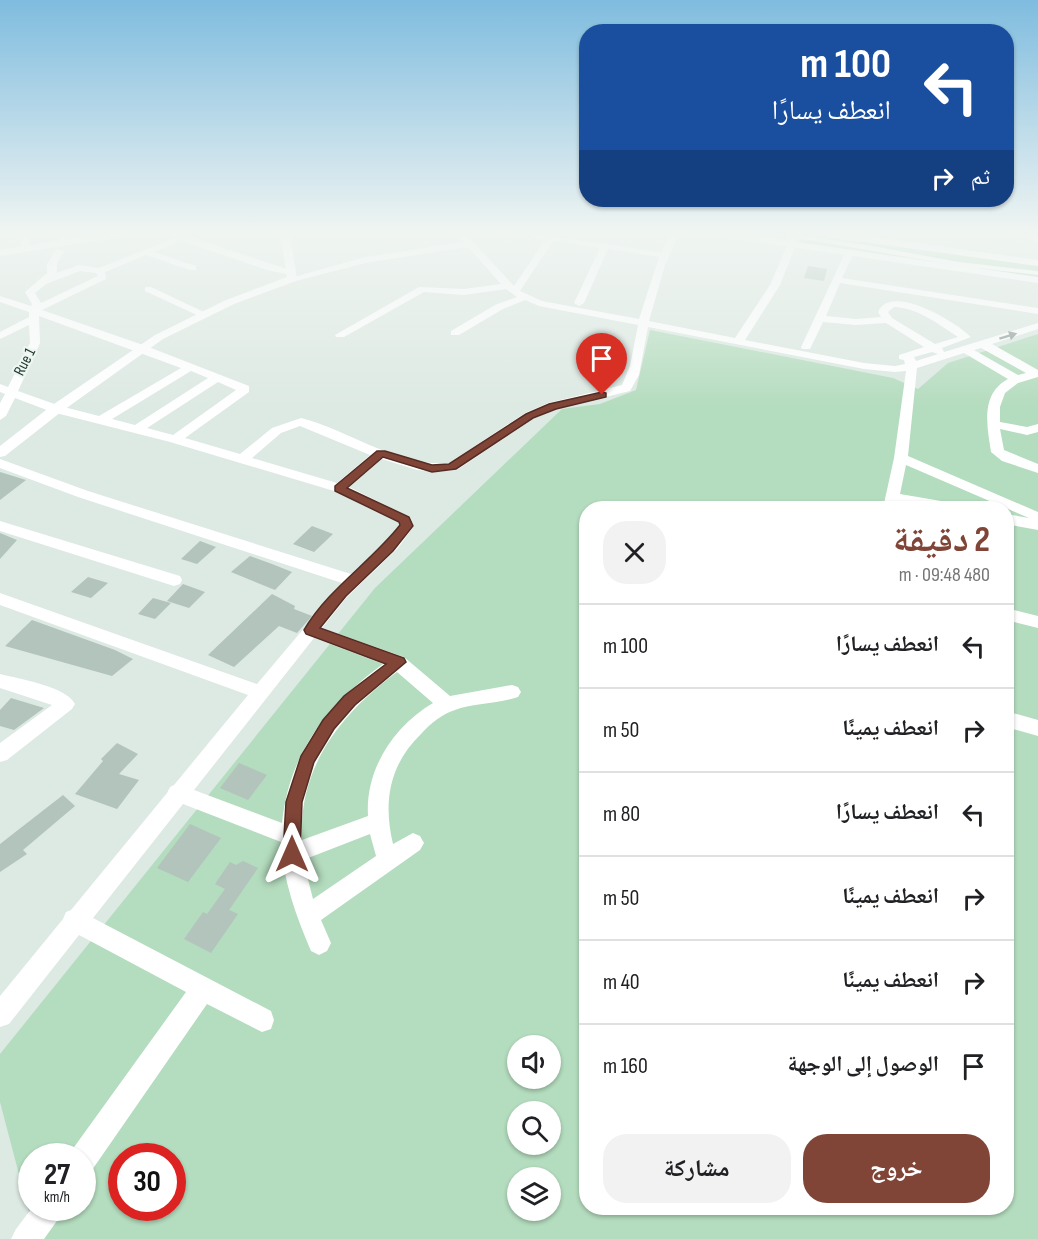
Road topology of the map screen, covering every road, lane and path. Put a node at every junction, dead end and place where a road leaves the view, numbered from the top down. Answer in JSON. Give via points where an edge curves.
{"nodes":[{"id":1,"x":30,"y":292,"type":"edge"},
{"id":2,"x":75,"y":292,"type":"edge"},
{"id":3,"x":152,"y":292,"type":"edge"},
{"id":4,"x":254,"y":292,"type":"edge"},
{"id":5,"x":417,"y":292,"type":"edge"},
{"id":6,"x":513,"y":292,"type":"edge"},
{"id":7,"x":520,"y":292,"type":"edge"},
{"id":8,"x":529,"y":292,"type":"edge"},
{"id":9,"x":584,"y":292,"type":"edge"},
{"id":10,"x":652,"y":292,"type":"edge"},
{"id":11,"x":771,"y":292,"type":"edge"},
{"id":12,"x":831,"y":292,"type":"edge"},
{"id":13,"x":915,"y":292,"type":"edge"},
{"id":14,"x":0,"y":294,"type":"edge"},
{"id":15,"x":956,"y":298,"type":"junction"},
{"id":16,"x":0,"y":299,"type":"edge"},
{"id":17,"x":579,"y":303,"type":"junction"},
{"id":18,"x":14,"y":305,"type":"junction"},
{"id":19,"x":0,"y":310,"type":"edge"},
{"id":20,"x":922,"y":310,"type":"junction"},
{"id":21,"x":1038,"y":313,"type":"edge"},
{"id":22,"x":34,"y":314,"type":"junction"},
{"id":23,"x":203,"y":314,"type":"junction"},
{"id":24,"x":819,"y":318,"type":"junction"},
{"id":25,"x":644,"y":320,"type":"junction"},
{"id":26,"x":888,"y":320,"type":"junction"},
{"id":27,"x":1038,"y":326,"type":"edge"},
{"id":28,"x":455,"y":333,"type":"dead end"},
{"id":29,"x":340,"y":335,"type":"dead end"},
{"id":30,"x":0,"y":336,"type":"edge"},
{"id":31,"x":740,"y":339,"type":"junction"},
{"id":32,"x":966,"y":343,"type":"junction"},
{"id":33,"x":983,"y":344,"type":"junction"},
{"id":34,"x":933,"y":346,"type":"junction"},
{"id":35,"x":806,"y":347,"type":"junction"},
{"id":36,"x":142,"y":348,"type":"junction"},
{"id":37,"x":945,"y":356,"type":"junction"},
{"id":38,"x":910,"y":361,"type":"junction"},
{"id":39,"x":190,"y":367,"type":"junction"},
{"id":40,"x":1037,"y":373,"type":"edge"},
{"id":41,"x":217,"y":378,"type":"junction"},
{"id":42,"x":1018,"y":380,"type":"junction"},
{"id":43,"x":6,"y":390,"type":"edge"},
{"id":44,"x":56,"y":409,"type":"junction"},
{"id":45,"x":0,"y":415,"type":"edge"},
{"id":46,"x":102,"y":420,"type":"junction"},
{"id":47,"x":993,"y":424,"type":"junction"},
{"id":48,"x":1038,"y":428,"type":"edge"},
{"id":49,"x":137,"y":429,"type":"junction"},
{"id":50,"x":175,"y":439,"type":"junction"},
{"id":51,"x":0,"y":453,"type":"edge"},
{"id":52,"x":381,"y":453,"type":"junction"},
{"id":53,"x":901,"y":458,"type":"junction"},
{"id":54,"x":242,"y":459,"type":"junction"},
{"id":55,"x":0,"y":463,"type":"edge"},
{"id":56,"x":1038,"y":469,"type":"edge"},
{"id":57,"x":339,"y":488,"type":"junction"},
{"id":58,"x":891,"y":501,"type":"edge"},
{"id":59,"x":1001,"y":501,"type":"edge"},
{"id":60,"x":1014,"y":507,"type":"edge"},
{"id":61,"x":1038,"y":517,"type":"edge"},
{"id":62,"x":1014,"y":520,"type":"edge"},
{"id":63,"x":1038,"y":525,"type":"edge"},
{"id":64,"x":0,"y":526,"type":"edge"},
{"id":65,"x":174,"y":580,"type":"dead end"},
{"id":66,"x":354,"y":581,"type":"junction"},
{"id":67,"x":0,"y":599,"type":"edge"},
{"id":68,"x":1014,"y":616,"type":"edge"},
{"id":69,"x":1038,"y":622,"type":"edge"},
{"id":70,"x":311,"y":630,"type":"junction"},
{"id":71,"x":399,"y":662,"type":"junction"},
{"id":72,"x":0,"y":681,"type":"edge"},
{"id":73,"x":259,"y":692,"type":"junction"},
{"id":74,"x":512,"y":692,"type":"dead end"},
{"id":75,"x":447,"y":705,"type":"junction"},
{"id":76,"x":1014,"y":721,"type":"edge"},
{"id":77,"x":1038,"y":728,"type":"edge"},
{"id":78,"x":0,"y":754,"type":"edge"},
{"id":79,"x":177,"y":793,"type":"junction"},
{"id":80,"x":376,"y":822,"type":"junction"},
{"id":81,"x":413,"y":843,"type":"dead end"},
{"id":82,"x":291,"y":845,"type":"junction"},
{"id":83,"x":388,"y":861,"type":"junction"},
{"id":84,"x":309,"y":915,"type":"junction"},
{"id":85,"x":74,"y":920,"type":"junction"},
{"id":86,"x":319,"y":943,"type":"dead end"},
{"id":87,"x":203,"y":989,"type":"junction"},
{"id":88,"x":0,"y":1015,"type":"edge"},
{"id":89,"x":262,"y":1020,"type":"dead end"},
{"id":90,"x":94,"y":1143,"type":"edge"},
{"id":91,"x":39,"y":1221,"type":"edge"},
{"id":92,"x":26,"y":1239,"type":"edge"}],
"edges":[{"from":1,"to":22,"type":"street","name":"Rue 1","via":[[37,301]]},
{"from":2,"to":22,"type":"street"},
{"from":3,"to":23,"type":"street"},
{"from":4,"to":23,"type":"street"},
{"from":5,"to":29,"type":"street"},
{"from":6,"to":28,"type":"street","via":[[500,307]]},
{"from":7,"to":25,"type":"street","via":[[539,303]]},
{"from":8,"to":17,"type":"street"},
{"from":9,"to":17,"type":"street"},
{"from":10,"to":25,"type":"street"},
{"from":11,"to":31,"type":"street"},
{"from":12,"to":24,"type":"street"},
{"from":13,"to":15,"type":"street"},
{"from":14,"to":22,"type":"street","via":[[31,307]]},
{"from":15,"to":20,"type":"street"},
{"from":15,"to":21,"type":"street"},
{"from":16,"to":18,"type":"street"},
{"from":17,"to":25,"type":"street"},
{"from":18,"to":19,"type":"street"},
{"from":18,"to":22,"type":"street"},
{"from":20,"to":26,"type":"street","via":[[886,305]]},
{"from":20,"to":32,"type":"street"},
{"from":21,"to":32,"type":"street"},
{"from":22,"to":30,"type":"street"},
{"from":22,"to":36,"type":"street"},
{"from":22,"to":43,"type":"street","name":"Rue 1","via":[[35,343]]},
{"from":23,"to":36,"type":"street"},
{"from":24,"to":26,"type":"street"},
{"from":24,"to":35,"type":"street"},
{"from":25,"to":31,"type":"street"},
{"from":25,"to":52,"type":"street","via":[[633,378],[626,388],[552,406],[452,467],[432,469]]},
{"from":26,"to":34,"type":"street"},
{"from":33,"to":27,"type":"street","one_way":true},
{"from":31,"to":35,"type":"street"},
{"from":31,"to":38,"type":"street","via":[[881,369]]},
{"from":32,"to":33,"type":"street"},
{"from":32,"to":34,"type":"street"},
{"from":32,"to":37,"type":"street"},
{"from":32,"to":42,"type":"street"},
{"from":33,"to":40,"type":"street"},
{"from":34,"to":37,"type":"street"},
{"from":34,"to":38,"type":"street"},
{"from":35,"to":38,"type":"street"},
{"from":36,"to":39,"type":"street"},
{"from":36,"to":44,"type":"street"},
{"from":37,"to":38,"type":"street"},
{"from":38,"to":53,"type":"street"},
{"from":39,"to":41,"type":"street"},
{"from":39,"to":46,"type":"street"},
{"from":40,"to":42,"type":"street"},
{"from":41,"to":49,"type":"street"},
{"from":41,"to":50,"type":"street","via":[[245,389]]},
{"from":42,"to":47,"type":"street","via":[[996,395]]},
{"from":43,"to":44,"type":"street"},
{"from":43,"to":45,"type":"street","name":"Rue 1"},
{"from":44,"to":46,"type":"street"},
{"from":44,"to":51,"type":"street"},
{"from":46,"to":49,"type":"street"},
{"from":47,"to":48,"type":"street","via":[[1027,431]]},
{"from":47,"to":56,"type":"street","via":[[998,452]]},
{"from":49,"to":50,"type":"street"},
{"from":50,"to":54,"type":"street"},
{"from":52,"to":54,"type":"street","via":[[293,422]]},
{"from":52,"to":57,"type":"street"},
{"from":53,"to":58,"type":"street"},
{"from":53,"to":59,"type":"street"},
{"from":54,"to":57,"type":"street"},
{"from":55,"to":66,"type":"street","via":[[83,495]]},
{"from":57,"to":66,"type":"street","via":[[407,523],[389,548]]},
{"from":60,"to":61,"type":"street"},
{"from":62,"to":63,"type":"street"},
{"from":64,"to":65,"type":"street"},
{"from":66,"to":70,"type":"street"},
{"from":67,"to":73,"type":"street"},
{"from":68,"to":69,"type":"street"},
{"from":70,"to":71,"type":"street"},
{"from":70,"to":73,"type":"street"},
{"from":71,"to":75,"type":"street"},
{"from":71,"to":82,"type":"street","via":[[349,700],[307,760],[294,802]]},
{"from":72,"to":78,"type":"street","via":[[51,695],[66,704]]},
{"from":73,"to":79,"type":"street"},
{"from":74,"to":75,"type":"street","via":[[480,695]]},
{"from":75,"to":80,"type":"street","via":[[423,719],[390,756],[381,779]]},
{"from":76,"to":77,"type":"street"},
{"from":79,"to":82,"type":"street"},
{"from":79,"to":85,"type":"street"},
{"from":80,"to":82,"type":"street"},
{"from":80,"to":83,"type":"street"},
{"from":81,"to":83,"type":"street"},
{"from":82,"to":84,"type":"street","via":[[297,883]]},
{"from":83,"to":84,"type":"street"},
{"from":84,"to":86,"type":"street"},
{"from":85,"to":87,"type":"street"},
{"from":85,"to":88,"type":"street"},
{"from":87,"to":89,"type":"street"},
{"from":87,"to":90,"type":"street"},
{"from":91,"to":92,"type":"street"}]}
